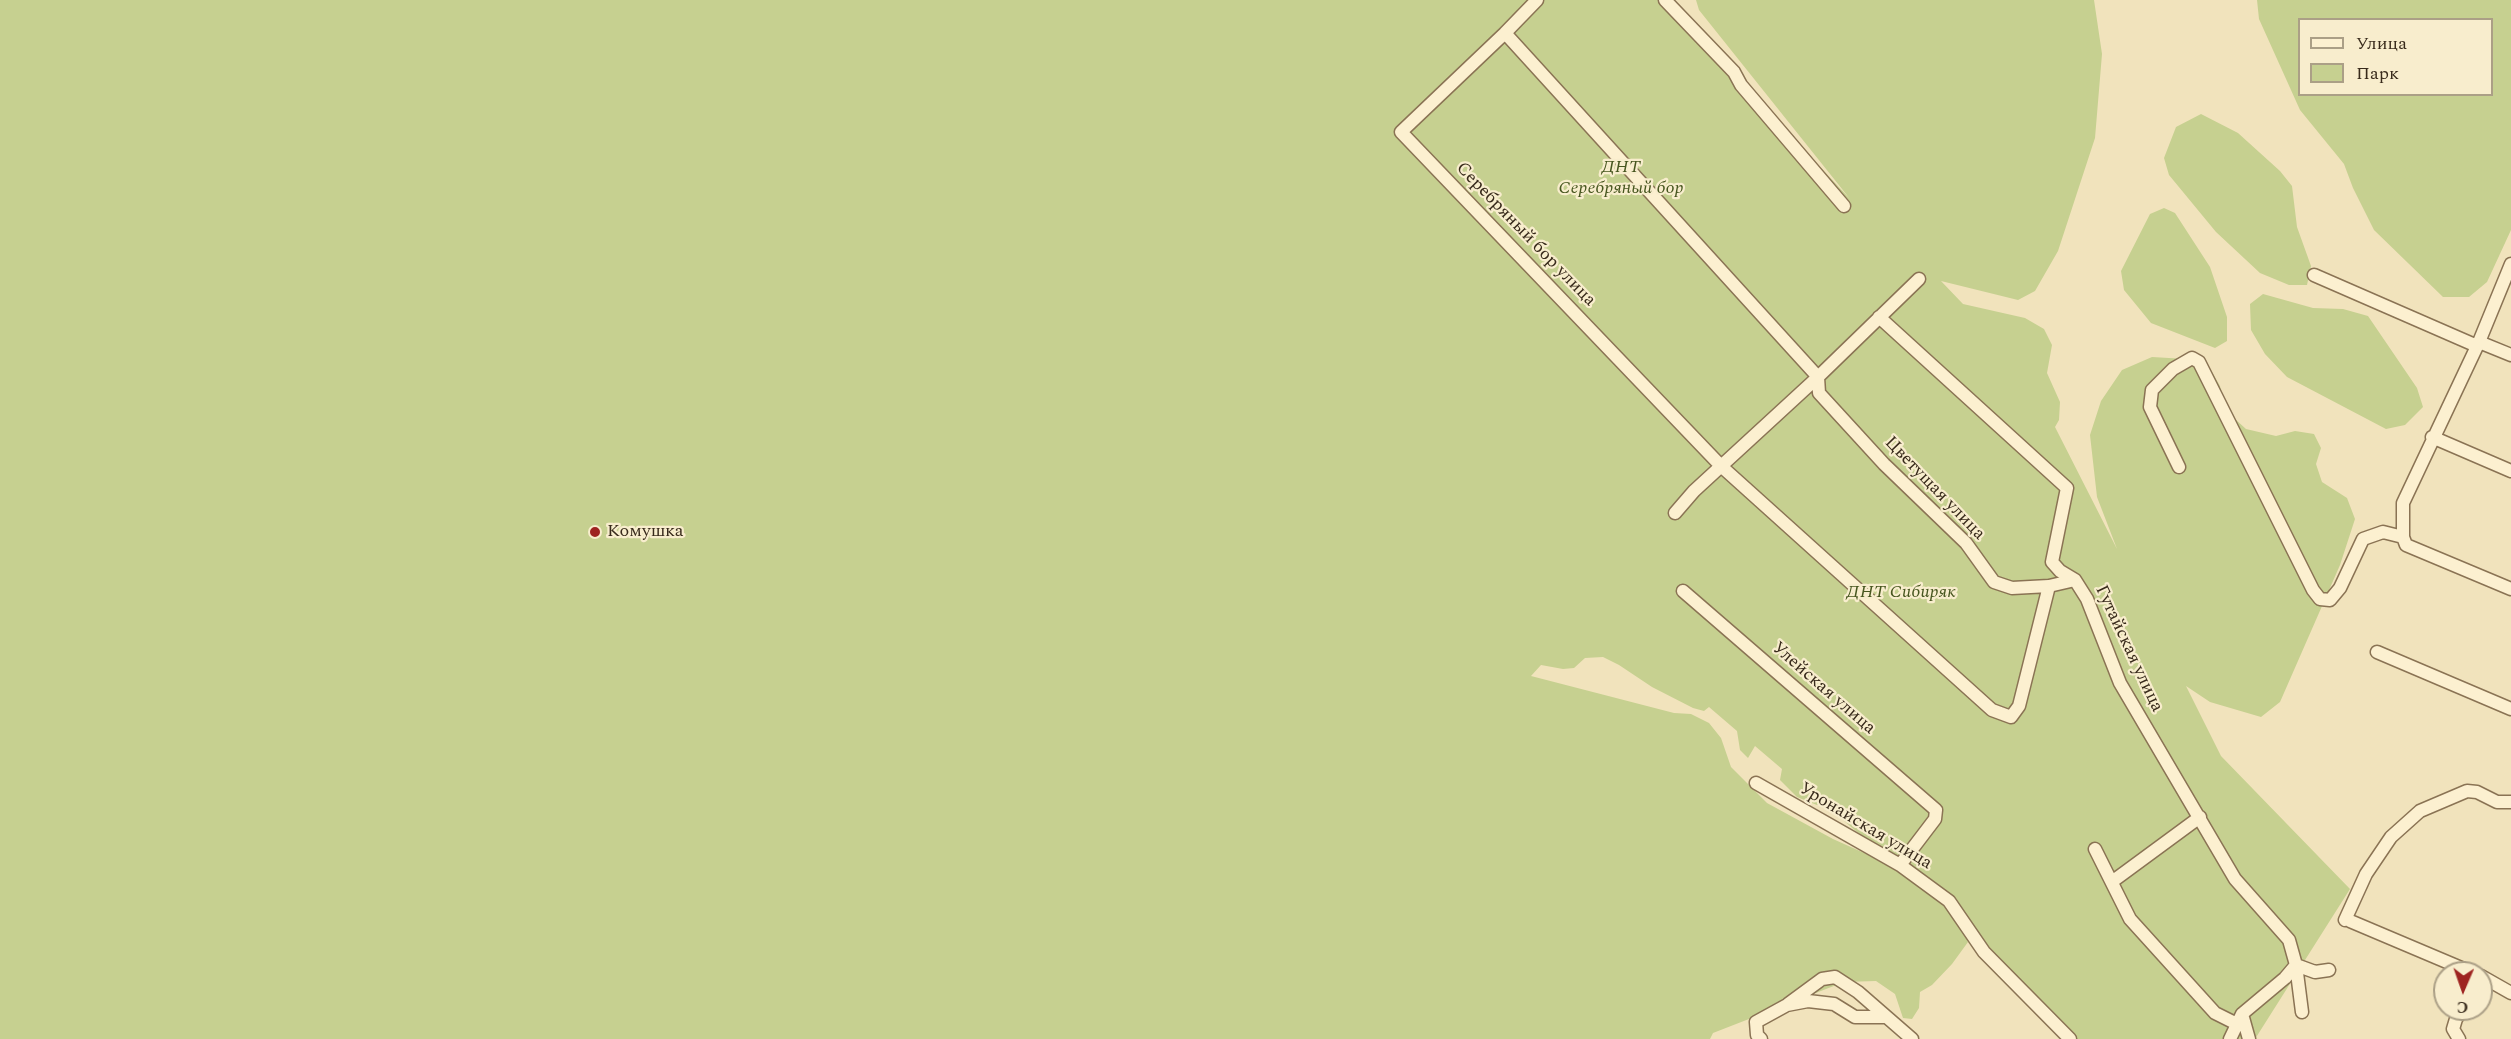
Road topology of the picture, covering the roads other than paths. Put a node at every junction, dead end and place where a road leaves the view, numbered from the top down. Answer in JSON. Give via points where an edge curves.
{"nodes":[{"id":1,"x":1537,"y":0,"type":"edge"},
{"id":2,"x":1665,"y":0,"type":"edge"},
{"id":3,"x":1505,"y":33,"type":"junction"},
{"id":4,"x":1844,"y":206,"type":"dead end"},
{"id":5,"x":2511,"y":264,"type":"edge"},
{"id":6,"x":2314,"y":275,"type":"dead end"},
{"id":7,"x":1918,"y":279,"type":"dead end"},
{"id":8,"x":1879,"y":317,"type":"junction"},
{"id":9,"x":2478,"y":344,"type":"junction"},
{"id":10,"x":2511,"y":356,"type":"edge"},
{"id":11,"x":1818,"y":377,"type":"junction"},
{"id":12,"x":2432,"y":437,"type":"junction"},
{"id":13,"x":1721,"y":466,"type":"junction"},
{"id":14,"x":2179,"y":467,"type":"dead end"},
{"id":15,"x":2511,"y":471,"type":"edge"},
{"id":16,"x":1675,"y":513,"type":"dead end"},
{"id":17,"x":2403,"y":537,"type":"junction"},
{"id":18,"x":2075,"y":580,"type":"junction"},
{"id":19,"x":2049,"y":586,"type":"junction"},
{"id":20,"x":2511,"y":589,"type":"edge"},
{"id":21,"x":1683,"y":591,"type":"dead end"},
{"id":22,"x":2377,"y":652,"type":"dead end"},
{"id":23,"x":2511,"y":709,"type":"edge"},
{"id":24,"x":1756,"y":783,"type":"dead end"},
{"id":25,"x":2511,"y":802,"type":"edge"},
{"id":26,"x":2200,"y":817,"type":"junction"},
{"id":27,"x":2095,"y":849,"type":"dead end"},
{"id":28,"x":1900,"y":865,"type":"junction"},
{"id":29,"x":2113,"y":881,"type":"junction"},
{"id":30,"x":2444,"y":961,"type":"edge"},
{"id":31,"x":2296,"y":965,"type":"junction"},
{"id":32,"x":2329,"y":970,"type":"dead end"},
{"id":33,"x":2493,"y":985,"type":"edge"},
{"id":34,"x":2511,"y":993,"type":"edge"},
{"id":35,"x":1787,"y":1005,"type":"junction"},
{"id":36,"x":2302,"y":1012,"type":"dead end"},
{"id":37,"x":1885,"y":1017,"type":"junction"},
{"id":38,"x":2240,"y":1019,"type":"junction"},
{"id":39,"x":2455,"y":1021,"type":"edge"},
{"id":40,"x":1761,"y":1039,"type":"edge"},
{"id":41,"x":1912,"y":1039,"type":"edge"},
{"id":42,"x":2070,"y":1039,"type":"edge"},
{"id":43,"x":2230,"y":1039,"type":"edge"},
{"id":44,"x":2250,"y":1039,"type":"edge"},
{"id":45,"x":2459,"y":1039,"type":"edge"}],
"edges":[{"from":1,"to":3,"type":"street","name":"Серебряный бор улица"},
{"from":2,"to":4,"type":"street","via":[[1734,72]]},
{"from":3,"to":11,"type":"street"},
{"from":3,"to":13,"type":"street","name":"Серебряный бор улица","via":[[1401,132]]},
{"from":5,"to":9,"type":"street"},
{"from":6,"to":9,"type":"street"},
{"from":7,"to":8,"type":"street"},
{"from":8,"to":11,"type":"street"},
{"from":8,"to":18,"type":"street","name":"Гутайская улица","via":[[2067,489],[2052,562]]},
{"from":9,"to":10,"type":"street"},
{"from":9,"to":12,"type":"street"},
{"from":11,"to":13,"type":"street"},
{"from":11,"to":19,"type":"street","name":"Цветущая улица","via":[[1819,393],[1884,465],[1966,543],[1994,582],[2012,588]]},
{"from":12,"to":15,"type":"street"},
{"from":12,"to":17,"type":"street","via":[[2403,503]]},
{"from":13,"to":16,"type":"street"},
{"from":13,"to":19,"type":"street","via":[[1992,710],[2011,717],[2019,706]]},
{"from":14,"to":17,"type":"street","via":[[2150,407],[2151,398],[2152,390],[2173,369],[2192,358],[2199,362],[2320,599],[2330,600],[2340,588],[2363,538],[2383,532]]},
{"from":17,"to":20,"type":"street","via":[[2406,545]]},
{"from":18,"to":19,"type":"street","name":"Цветущая улица"},
{"from":18,"to":26,"type":"street","name":"Гутайская улица","via":[[2087,598],[2120,682]]},
{"from":21,"to":28,"type":"street","name":"Улейская улица","via":[[1936,810],[1938,814]]},
{"from":22,"to":23,"type":"street"},
{"from":24,"to":28,"type":"street","name":"Уронайская улица"},
{"from":25,"to":30,"type":"street","via":[[2497,802],[2467,791],[2420,811],[2391,837],[2366,874],[2347,920]]},
{"from":26,"to":29,"type":"street"},
{"from":26,"to":31,"type":"street","name":"Гутайская улица","via":[[2235,879],[2289,940]]},
{"from":27,"to":29,"type":"street"},
{"from":28,"to":42,"type":"street","name":"Уронайская улица","via":[[1949,901],[1984,952]]},
{"from":29,"to":38,"type":"street","via":[[2130,919],[2215,1013]]},
{"from":31,"to":32,"type":"street","via":[[2314,972]]},
{"from":31,"to":36,"type":"street"},
{"from":31,"to":38,"type":"street"},
{"from":33,"to":34,"type":"street"},
{"from":35,"to":37,"type":"street","via":[[1808,1001],[1834,1004],[1855,1017]]},
{"from":35,"to":37,"type":"street","via":[[1822,979],[1835,977]]},
{"from":35,"to":40,"type":"street","via":[[1756,1022]]},
{"from":37,"to":41,"type":"street"},
{"from":38,"to":43,"type":"street"},
{"from":38,"to":44,"type":"street"},
{"from":39,"to":45,"type":"street","via":[[2453,1029]]}]}
